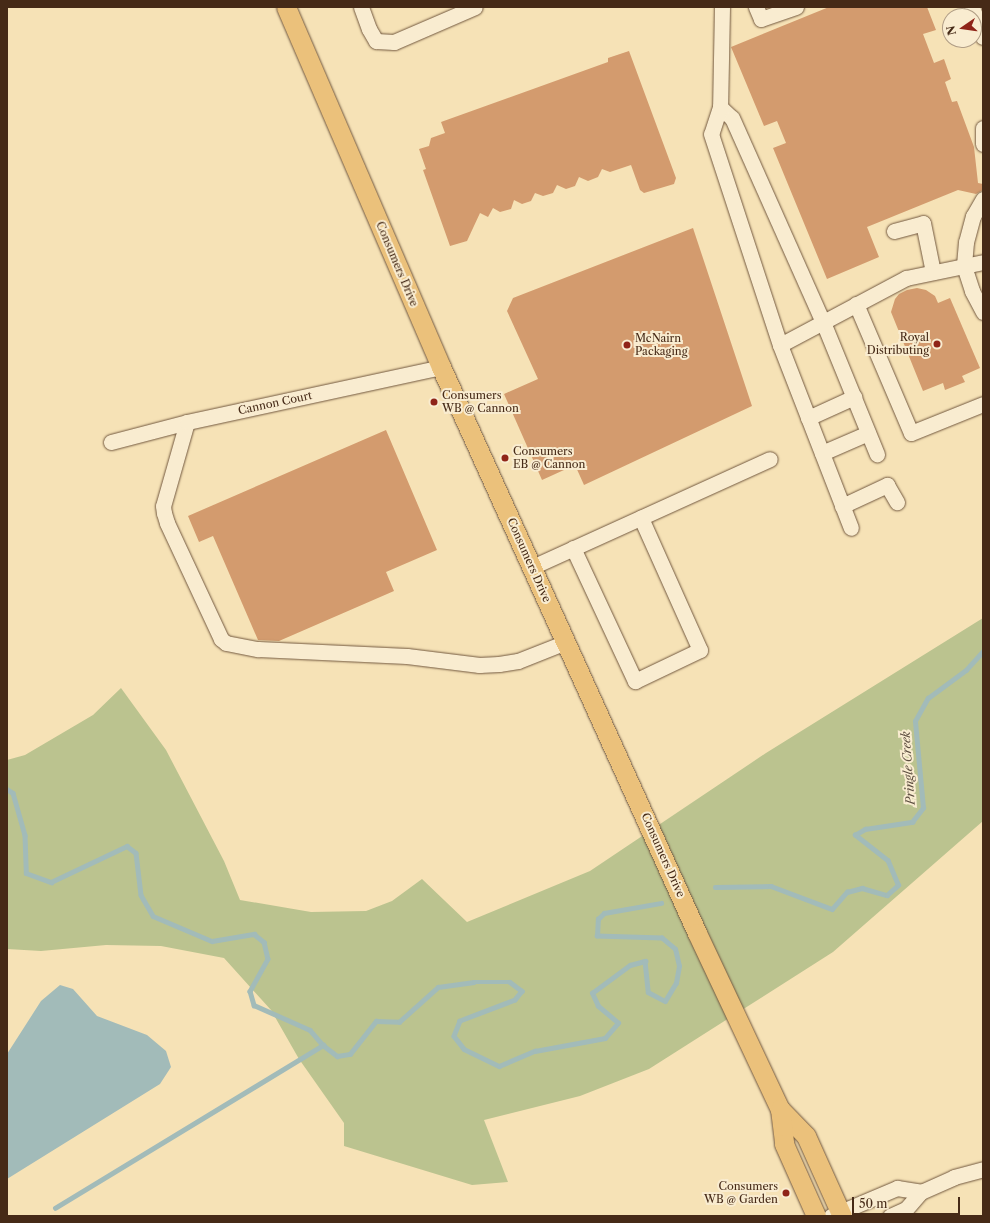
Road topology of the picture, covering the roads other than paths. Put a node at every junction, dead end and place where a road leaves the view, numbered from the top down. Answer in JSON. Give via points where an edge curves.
{"nodes":[{"id":1,"x":286,"y":7,"type":"edge"},
{"id":2,"x":361,"y":7,"type":"edge"},
{"id":3,"x":475,"y":7,"type":"edge"},
{"id":4,"x":722,"y":7,"type":"edge"},
{"id":5,"x":756,"y":7,"type":"edge"},
{"id":6,"x":796,"y":7,"type":"edge"},
{"id":7,"x":972,"y":7,"type":"edge"},
{"id":8,"x":983,"y":37,"type":"edge"},
{"id":9,"x":720,"y":107,"type":"junction"},
{"id":10,"x":983,"y":128,"type":"edge"},
{"id":11,"x":983,"y":144,"type":"edge"},
{"id":12,"x":983,"y":199,"type":"edge"},
{"id":13,"x":894,"y":231,"type":"dead end"},
{"id":14,"x":983,"y":262,"type":"edge"},
{"id":15,"x":964,"y":266,"type":"junction"},
{"id":16,"x":933,"y":272,"type":"junction"},
{"id":17,"x":856,"y":304,"type":"junction"},
{"id":18,"x":983,"y":312,"type":"edge"},
{"id":19,"x":823,"y":322,"type":"junction"},
{"id":20,"x":780,"y":345,"type":"junction"},
{"id":21,"x":441,"y":366,"type":"junction"},
{"id":22,"x":854,"y":397,"type":"junction"},
{"id":23,"x":983,"y":404,"type":"edge"},
{"id":24,"x":808,"y":418,"type":"junction"},
{"id":25,"x":187,"y":422,"type":"junction"},
{"id":26,"x":868,"y":433,"type":"junction"},
{"id":27,"x":110,"y":442,"type":"dead end"},
{"id":28,"x":822,"y":453,"type":"junction"},
{"id":29,"x":877,"y":454,"type":"dead end"},
{"id":30,"x":770,"y":459,"type":"dead end"},
{"id":31,"x":897,"y":502,"type":"dead end"},
{"id":32,"x":842,"y":506,"type":"junction"},
{"id":33,"x":641,"y":518,"type":"junction"},
{"id":34,"x":851,"y":528,"type":"dead end"},
{"id":35,"x":573,"y":548,"type":"junction"},
{"id":36,"x":532,"y":567,"type":"junction"},
{"id":37,"x":566,"y":642,"type":"junction"},
{"id":38,"x":780,"y":1109,"type":"junction"},
{"id":39,"x":983,"y":1169,"type":"edge"},
{"id":40,"x":921,"y":1192,"type":"junction"},
{"id":41,"x":838,"y":1215,"type":"edge"},
{"id":42,"x":816,"y":1216,"type":"edge"},
{"id":43,"x":890,"y":1216,"type":"edge"}],
"edges":[{"from":1,"to":21,"type":"main road","name":"Consumers Drive"},
{"from":2,"to":3,"type":"street","via":[[376,41],[394,42]]},
{"from":4,"to":9,"type":"street"},
{"from":5,"to":6,"type":"street","via":[[761,19]]},
{"from":7,"to":8,"type":"street"},
{"from":9,"to":19,"type":"street","via":[[732,118]]},
{"from":9,"to":20,"type":"street","via":[[711,134]]},
{"from":10,"to":11,"type":"street"},
{"from":12,"to":15,"type":"street","via":[[973,216],[966,242]]},
{"from":13,"to":16,"type":"street","via":[[923,223]]},
{"from":14,"to":15,"type":"street"},
{"from":15,"to":16,"type":"street"},
{"from":15,"to":18,"type":"street","via":[[972,291]]},
{"from":16,"to":17,"type":"street","via":[[906,278]]},
{"from":17,"to":19,"type":"street"},
{"from":17,"to":23,"type":"street","via":[[911,433]]},
{"from":19,"to":20,"type":"street"},
{"from":19,"to":22,"type":"street"},
{"from":20,"to":24,"type":"street"},
{"from":21,"to":25,"type":"street","name":"Cannon Court"},
{"from":21,"to":36,"type":"main road","name":"Consumers Drive"},
{"from":22,"to":24,"type":"street"},
{"from":22,"to":26,"type":"street"},
{"from":24,"to":28,"type":"street"},
{"from":25,"to":27,"type":"street","name":"Cannon Court"},
{"from":25,"to":37,"type":"street","via":[[163,506],[164,513],[221,639],[226,643],[258,649],[408,656],[479,665],[518,661]]},
{"from":26,"to":28,"type":"street"},
{"from":26,"to":29,"type":"street"},
{"from":28,"to":32,"type":"street"},
{"from":30,"to":33,"type":"street"},
{"from":31,"to":32,"type":"street","via":[[887,485]]},
{"from":32,"to":34,"type":"street"},
{"from":33,"to":35,"type":"street"},
{"from":33,"to":35,"type":"street","via":[[700,650],[635,681]]},
{"from":35,"to":36,"type":"street"},
{"from":36,"to":37,"type":"main road","name":"Consumers Drive"},
{"from":37,"to":38,"type":"main road","name":"Consumers Drive","via":[[697,933]]},
{"from":38,"to":41,"type":"main road","name":"Consumers Drive","via":[[806,1136]]},
{"from":38,"to":42,"type":"main road","name":"Consumers Drive","via":[[784,1144]]},
{"from":39,"to":40,"type":"street","via":[[954,1177]]},
{"from":40,"to":41,"type":"street","via":[[897,1188]]},
{"from":40,"to":43,"type":"street","via":[[906,1209]]}]}
